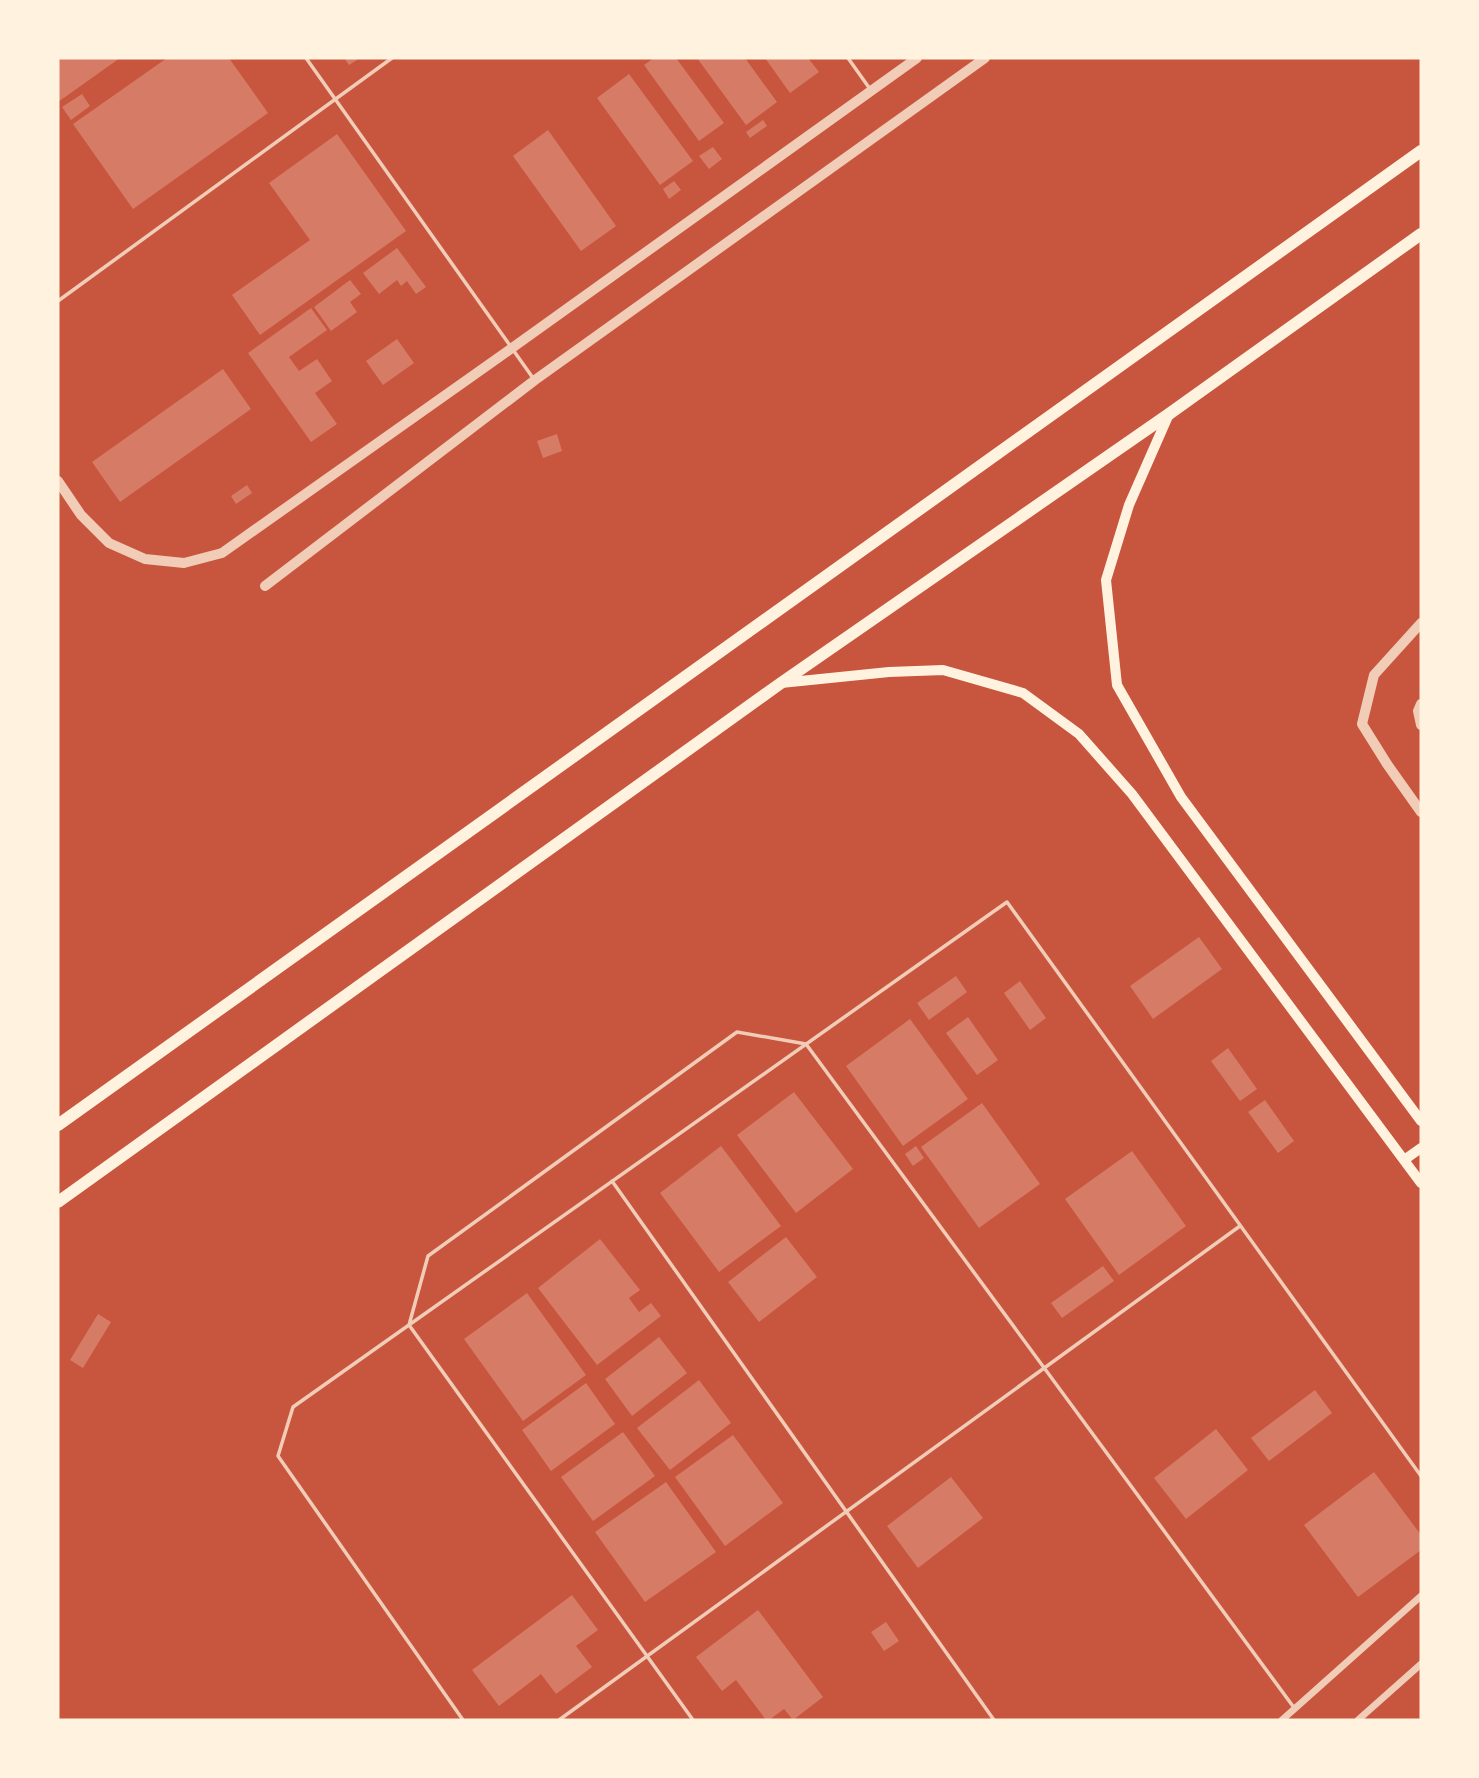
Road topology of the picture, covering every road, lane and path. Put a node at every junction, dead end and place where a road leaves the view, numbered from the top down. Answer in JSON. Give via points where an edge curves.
{"nodes":[{"id":1,"x":306,"y":58,"type":"edge"},
{"id":2,"x":392,"y":58,"type":"edge"},
{"id":3,"x":848,"y":58,"type":"edge"},
{"id":4,"x":917,"y":58,"type":"edge"},
{"id":5,"x":985,"y":58,"type":"edge"},
{"id":6,"x":872,"y":90,"type":"junction"},
{"id":7,"x":335,"y":99,"type":"junction"},
{"id":8,"x":1421,"y":151,"type":"edge"},
{"id":9,"x":1421,"y":234,"type":"edge"},
{"id":10,"x":58,"y":301,"type":"edge"},
{"id":11,"x":512,"y":348,"type":"junction"},
{"id":12,"x":535,"y":380,"type":"junction"},
{"id":13,"x":1169,"y":414,"type":"junction"},
{"id":14,"x":58,"y":481,"type":"edge"},
{"id":15,"x":265,"y":586,"type":"dead end"},
{"id":16,"x":1421,"y":623,"type":"edge"},
{"id":17,"x":781,"y":683,"type":"junction"},
{"id":18,"x":1421,"y":704,"type":"edge"},
{"id":19,"x":1421,"y":725,"type":"edge"},
{"id":20,"x":1421,"y":812,"type":"edge"},
{"id":21,"x":806,"y":1044,"type":"junction"},
{"id":22,"x":1421,"y":1121,"type":"edge"},
{"id":23,"x":58,"y":1125,"type":"edge"},
{"id":24,"x":1421,"y":1147,"type":"edge"},
{"id":25,"x":1404,"y":1160,"type":"junction"},
{"id":26,"x":612,"y":1181,"type":"junction"},
{"id":27,"x":1421,"y":1183,"type":"edge"},
{"id":28,"x":58,"y":1202,"type":"edge"},
{"id":29,"x":1241,"y":1226,"type":"junction"},
{"id":30,"x":409,"y":1325,"type":"junction"},
{"id":31,"x":1044,"y":1368,"type":"junction"},
{"id":32,"x":1421,"y":1476,"type":"edge"},
{"id":33,"x":846,"y":1512,"type":"junction"},
{"id":34,"x":1421,"y":1596,"type":"edge"},
{"id":35,"x":647,"y":1656,"type":"junction"},
{"id":36,"x":1421,"y":1664,"type":"edge"},
{"id":37,"x":1295,"y":1709,"type":"junction"},
{"id":38,"x":463,"y":1720,"type":"edge"},
{"id":39,"x":559,"y":1720,"type":"edge"},
{"id":40,"x":693,"y":1720,"type":"edge"},
{"id":41,"x":994,"y":1720,"type":"edge"},
{"id":42,"x":1282,"y":1720,"type":"edge"},
{"id":43,"x":1358,"y":1720,"type":"edge"}],
"edges":[{"from":1,"to":7,"type":"lane"},
{"from":2,"to":7,"type":"lane"},
{"from":3,"to":6,"type":"lane"},
{"from":4,"to":6,"type":"street"},
{"from":5,"to":12,"type":"street"},
{"from":6,"to":11,"type":"street"},
{"from":7,"to":10,"type":"lane"},
{"from":7,"to":11,"type":"lane"},
{"from":8,"to":23,"type":"main road"},
{"from":9,"to":13,"type":"main road"},
{"from":11,"to":12,"type":"lane"},
{"from":11,"to":14,"type":"street","via":[[222,553],[184,563],[145,559],[109,543],[81,515]]},
{"from":12,"to":15,"type":"street"},
{"from":13,"to":17,"type":"main road"},
{"from":13,"to":22,"type":"main road","via":[[1129,505],[1106,580],[1117,685],[1181,797]]},
{"from":16,"to":20,"type":"street","via":[[1374,675],[1362,724]]},
{"from":17,"to":25,"type":"main road","via":[[943,670],[1023,693],[1079,734],[1132,794]]},
{"from":17,"to":28,"type":"main road"},
{"from":18,"to":19,"type":"street"},
{"from":21,"to":26,"type":"lane"},
{"from":21,"to":29,"type":"lane","via":[[1007,902]]},
{"from":21,"to":30,"type":"lane","via":[[737,1032],[428,1256]]},
{"from":21,"to":31,"type":"lane"},
{"from":24,"to":25,"type":"main road"},
{"from":25,"to":27,"type":"main road"},
{"from":26,"to":30,"type":"lane"},
{"from":26,"to":33,"type":"lane"},
{"from":29,"to":31,"type":"lane"},
{"from":29,"to":32,"type":"lane"},
{"from":30,"to":35,"type":"lane"},
{"from":30,"to":38,"type":"lane","via":[[293,1407],[278,1456]]},
{"from":31,"to":33,"type":"lane"},
{"from":31,"to":37,"type":"lane"},
{"from":33,"to":35,"type":"lane"},
{"from":33,"to":41,"type":"lane"},
{"from":34,"to":37,"type":"street"},
{"from":35,"to":39,"type":"lane"},
{"from":35,"to":40,"type":"lane"},
{"from":36,"to":43,"type":"street"},
{"from":37,"to":42,"type":"street"}]}
